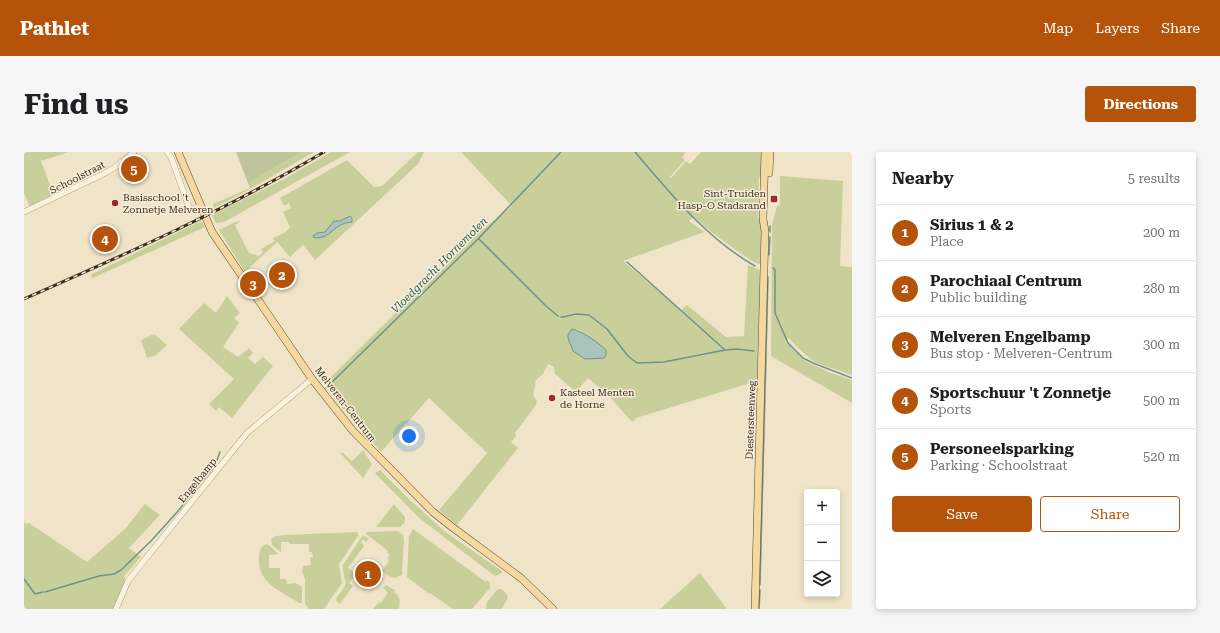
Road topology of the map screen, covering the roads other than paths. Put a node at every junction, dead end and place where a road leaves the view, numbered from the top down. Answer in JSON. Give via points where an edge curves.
{"nodes":[{"id":1,"x":134,"y":152,"type":"edge"},
{"id":2,"x":167,"y":152,"type":"edge"},
{"id":3,"x":178,"y":152,"type":"edge"},
{"id":4,"x":765,"y":152,"type":"edge"},
{"id":5,"x":770,"y":152,"type":"edge"},
{"id":6,"x":201,"y":206,"type":"junction"},
{"id":7,"x":24,"y":212,"type":"edge"},
{"id":8,"x":765,"y":231,"type":"junction"},
{"id":9,"x":312,"y":379,"type":"junction"},
{"id":10,"x":116,"y":609,"type":"edge"},
{"id":11,"x":553,"y":609,"type":"edge"},
{"id":12,"x":755,"y":609,"type":"edge"}],
"edges":[{"from":1,"to":7,"type":"street","name":"Schoolstraat","via":[[114,168]]},
{"from":2,"to":6,"type":"street","via":[[190,210]]},
{"from":3,"to":6,"type":"main road","name":"Melveren-Centrum"},
{"from":4,"to":8,"type":"main road","name":"Diestersteenweg"},
{"from":5,"to":8,"type":"main road","name":"Diestersteenweg","via":[[768,221]]},
{"from":6,"to":9,"type":"main road","name":"Melveren-Centrum","via":[[212,232]]},
{"from":8,"to":12,"type":"main road","name":"Diestersteenweg"},
{"from":9,"to":10,"type":"street","name":"Engelbamp","via":[[247,432],[128,581]]},
{"from":9,"to":11,"type":"main road","name":"Melveren-Centrum","via":[[352,431],[433,512],[521,578]]}]}
